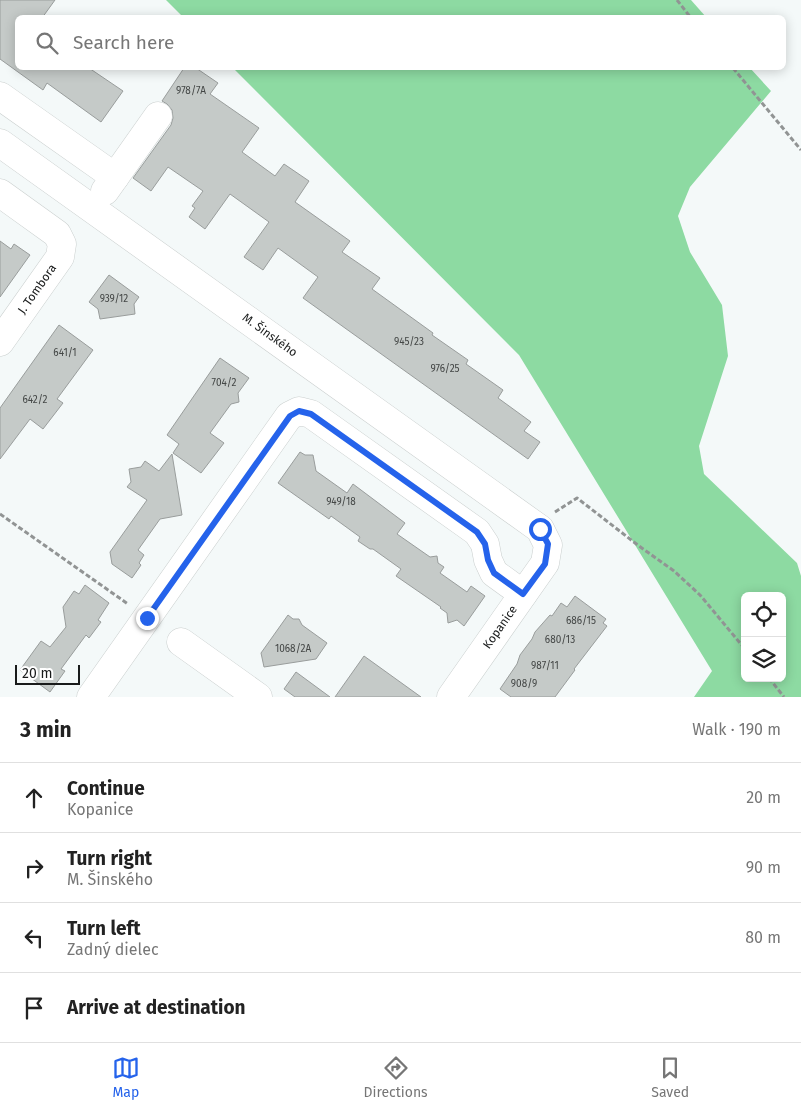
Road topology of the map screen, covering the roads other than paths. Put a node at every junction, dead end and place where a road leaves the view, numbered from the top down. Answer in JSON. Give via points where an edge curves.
{"nodes":[{"id":1,"x":0,"y":96,"type":"edge"},
{"id":2,"x":158,"y":116,"type":"dead end"},
{"id":3,"x":0,"y":143,"type":"edge"},
{"id":4,"x":115,"y":177,"type":"junction"},
{"id":5,"x":0,"y":193,"type":"edge"},
{"id":6,"x":93,"y":209,"type":"junction"},
{"id":7,"x":0,"y":342,"type":"edge"},
{"id":8,"x":540,"y":529,"type":"joint"},
{"id":9,"x":523,"y":594,"type":"junction"},
{"id":10,"x":181,"y":642,"type":"dead end"},
{"id":11,"x":91,"y":697,"type":"edge"},
{"id":12,"x":258,"y":697,"type":"edge"},
{"id":13,"x":450,"y":697,"type":"edge"}],
"edges":[{"from":1,"to":4,"type":"street"},
{"from":2,"to":4,"type":"street"},
{"from":3,"to":6,"type":"street","name":"M. Šinského"},
{"from":4,"to":6,"type":"street"},
{"from":5,"to":7,"type":"street","name":"J. Tombora","via":[[57,234],[62,244],[60,256]]},
{"from":6,"to":8,"type":"street","name":"M. Šinského"},
{"from":8,"to":9,"type":"street","name":"Kopanice","via":[[548,544],[545,564]]},
{"from":9,"to":11,"type":"street","via":[[494,573],[485,544],[477,532],[311,414],[299,411],[290,416]]},
{"from":9,"to":13,"type":"street","name":"Kopanice"},
{"from":10,"to":12,"type":"street"}]}
